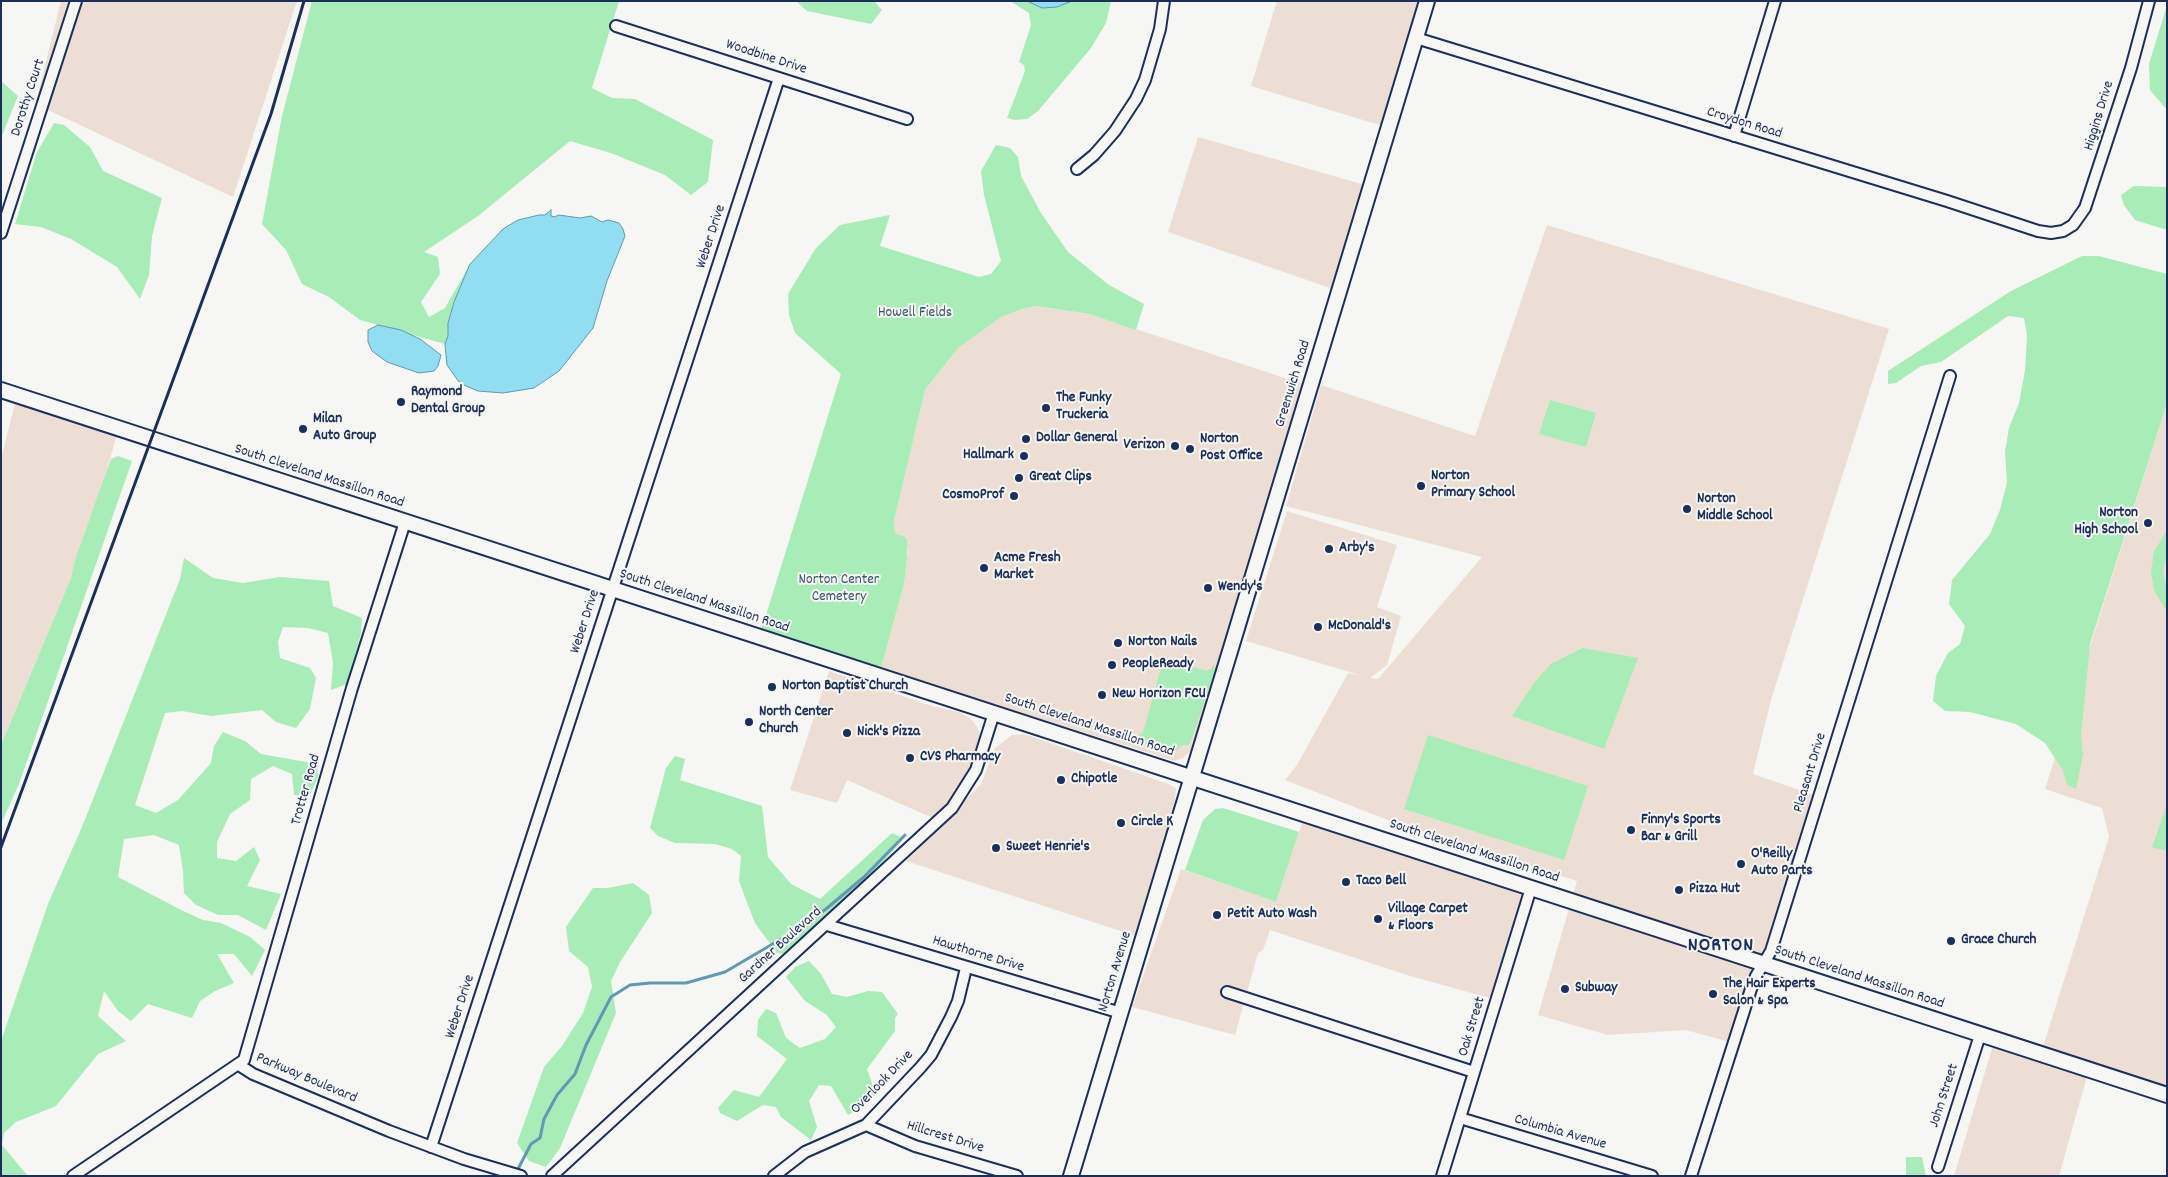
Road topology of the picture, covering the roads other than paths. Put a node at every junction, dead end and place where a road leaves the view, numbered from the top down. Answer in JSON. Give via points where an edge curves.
{"nodes":[{"id":1,"x":76,"y":1,"type":"edge"},
{"id":2,"x":1164,"y":1,"type":"edge"},
{"id":3,"x":1427,"y":1,"type":"edge"},
{"id":4,"x":1775,"y":1,"type":"edge"},
{"id":5,"x":2149,"y":1,"type":"edge"},
{"id":6,"x":616,"y":26,"type":"dead end"},
{"id":7,"x":1416,"y":38,"type":"junction"},
{"id":8,"x":779,"y":78,"type":"junction"},
{"id":9,"x":907,"y":119,"type":"dead end"},
{"id":10,"x":1734,"y":136,"type":"junction"},
{"id":11,"x":1077,"y":169,"type":"dead end"},
{"id":12,"x":2063,"y":231,"type":"joint"},
{"id":13,"x":1,"y":233,"type":"edge"},
{"id":14,"x":1950,"y":376,"type":"dead end"},
{"id":15,"x":1,"y":390,"type":"edge"},
{"id":16,"x":405,"y":522,"type":"junction"},
{"id":17,"x":613,"y":590,"type":"junction"},
{"id":18,"x":994,"y":713,"type":"junction"},
{"id":19,"x":1192,"y":777,"type":"junction"},
{"id":20,"x":1531,"y":888,"type":"junction"},
{"id":21,"x":826,"y":925,"type":"junction"},
{"id":22,"x":1762,"y":964,"type":"junction"},
{"id":23,"x":966,"y":968,"type":"junction"},
{"id":24,"x":1227,"y":992,"type":"dead end"},
{"id":25,"x":1121,"y":1013,"type":"junction"},
{"id":26,"x":1980,"y":1035,"type":"junction"},
{"id":27,"x":239,"y":1065,"type":"junction"},
{"id":28,"x":1474,"y":1072,"type":"junction"},
{"id":29,"x":2167,"y":1095,"type":"edge"},
{"id":30,"x":1460,"y":1118,"type":"junction"},
{"id":31,"x":866,"y":1125,"type":"junction"},
{"id":32,"x":431,"y":1146,"type":"junction"},
{"id":33,"x":1938,"y":1167,"type":"dead end"},
{"id":34,"x":73,"y":1176,"type":"edge"},
{"id":35,"x":521,"y":1176,"type":"edge"},
{"id":36,"x":552,"y":1176,"type":"edge"},
{"id":37,"x":774,"y":1176,"type":"edge"},
{"id":38,"x":1017,"y":1176,"type":"edge"},
{"id":39,"x":1071,"y":1176,"type":"edge"},
{"id":40,"x":1442,"y":1176,"type":"edge"},
{"id":41,"x":1652,"y":1176,"type":"edge"},
{"id":42,"x":1691,"y":1176,"type":"edge"}],
"edges":[{"from":1,"to":13,"type":"street","name":"Dorothy Court"},
{"from":2,"to":11,"type":"street","via":[[1160,29],[1136,99],[1115,131]]},
{"from":3,"to":7,"type":"main road","name":"Greenwich Road"},
{"from":4,"to":10,"type":"street"},
{"from":5,"to":12,"type":"street","name":"Higgins Drive","via":[[2131,68],[2085,208],[2078,220]]},
{"from":6,"to":8,"type":"street","name":"Woodbine Drive"},
{"from":7,"to":10,"type":"street","name":"Croydon Road"},
{"from":7,"to":19,"type":"main road","name":"Greenwich Road"},
{"from":8,"to":9,"type":"street","name":"Woodbine Drive"},
{"from":8,"to":17,"type":"street","name":"Weber Drive"},
{"from":10,"to":12,"type":"street","name":"Croydon Road","via":[[2038,231]]},
{"from":14,"to":22,"type":"street","name":"Pleasant Drive","via":[[1771,951]]},
{"from":15,"to":16,"type":"main road","name":"South Cleveland Massillon Road"},
{"from":16,"to":17,"type":"main road","name":"South Cleveland Massillon Road"},
{"from":16,"to":27,"type":"street","name":"Trotter Road","via":[[352,688],[248,1047]]},
{"from":17,"to":18,"type":"main road","name":"South Cleveland Massillon Road"},
{"from":17,"to":32,"type":"street","name":"Weber Drive"},
{"from":18,"to":19,"type":"main road","name":"South Cleveland Massillon Road"},
{"from":18,"to":21,"type":"street","name":"Gardner Boulevard","via":[[978,766],[957,801]]},
{"from":19,"to":20,"type":"main road","name":"South Cleveland Massillon Road"},
{"from":19,"to":25,"type":"main road","name":"Norton Avenue"},
{"from":20,"to":22,"type":"main road","name":"South Cleveland Massillon Road"},
{"from":20,"to":28,"type":"street","name":"Oak Street"},
{"from":21,"to":23,"type":"street","name":"Hawthorne Drive"},
{"from":21,"to":36,"type":"street","name":"Gardner Boulevard"},
{"from":22,"to":26,"type":"main road","name":"South Cleveland Massillon Road"},
{"from":22,"to":42,"type":"street","name":"Pleasant Drive"},
{"from":23,"to":25,"type":"street","name":"Hawthorne Drive"},
{"from":23,"to":31,"type":"street","name":"Overlook Drive","via":[[958,1001],[931,1055]]},
{"from":24,"to":28,"type":"street"},
{"from":25,"to":39,"type":"main road","name":"Norton Avenue"},
{"from":26,"to":29,"type":"main road","name":"South Cleveland Massillon Road"},
{"from":26,"to":33,"type":"street","name":"John Street"},
{"from":27,"to":32,"type":"street","name":"Parkway Boulevard","via":[[253,1074]]},
{"from":27,"to":34,"type":"street","name":"Parkway Boulevard"},
{"from":28,"to":30,"type":"street","name":"Oak Street"},
{"from":30,"to":40,"type":"street","name":"Oak Street"},
{"from":30,"to":41,"type":"street","name":"Columbia Avenue"},
{"from":31,"to":37,"type":"street","name":"Overlook Drive","via":[[806,1152]]},
{"from":31,"to":38,"type":"street","name":"Hillcrest Drive","via":[[915,1146]]},
{"from":32,"to":35,"type":"street","name":"Parkway Boulevard"}]}
